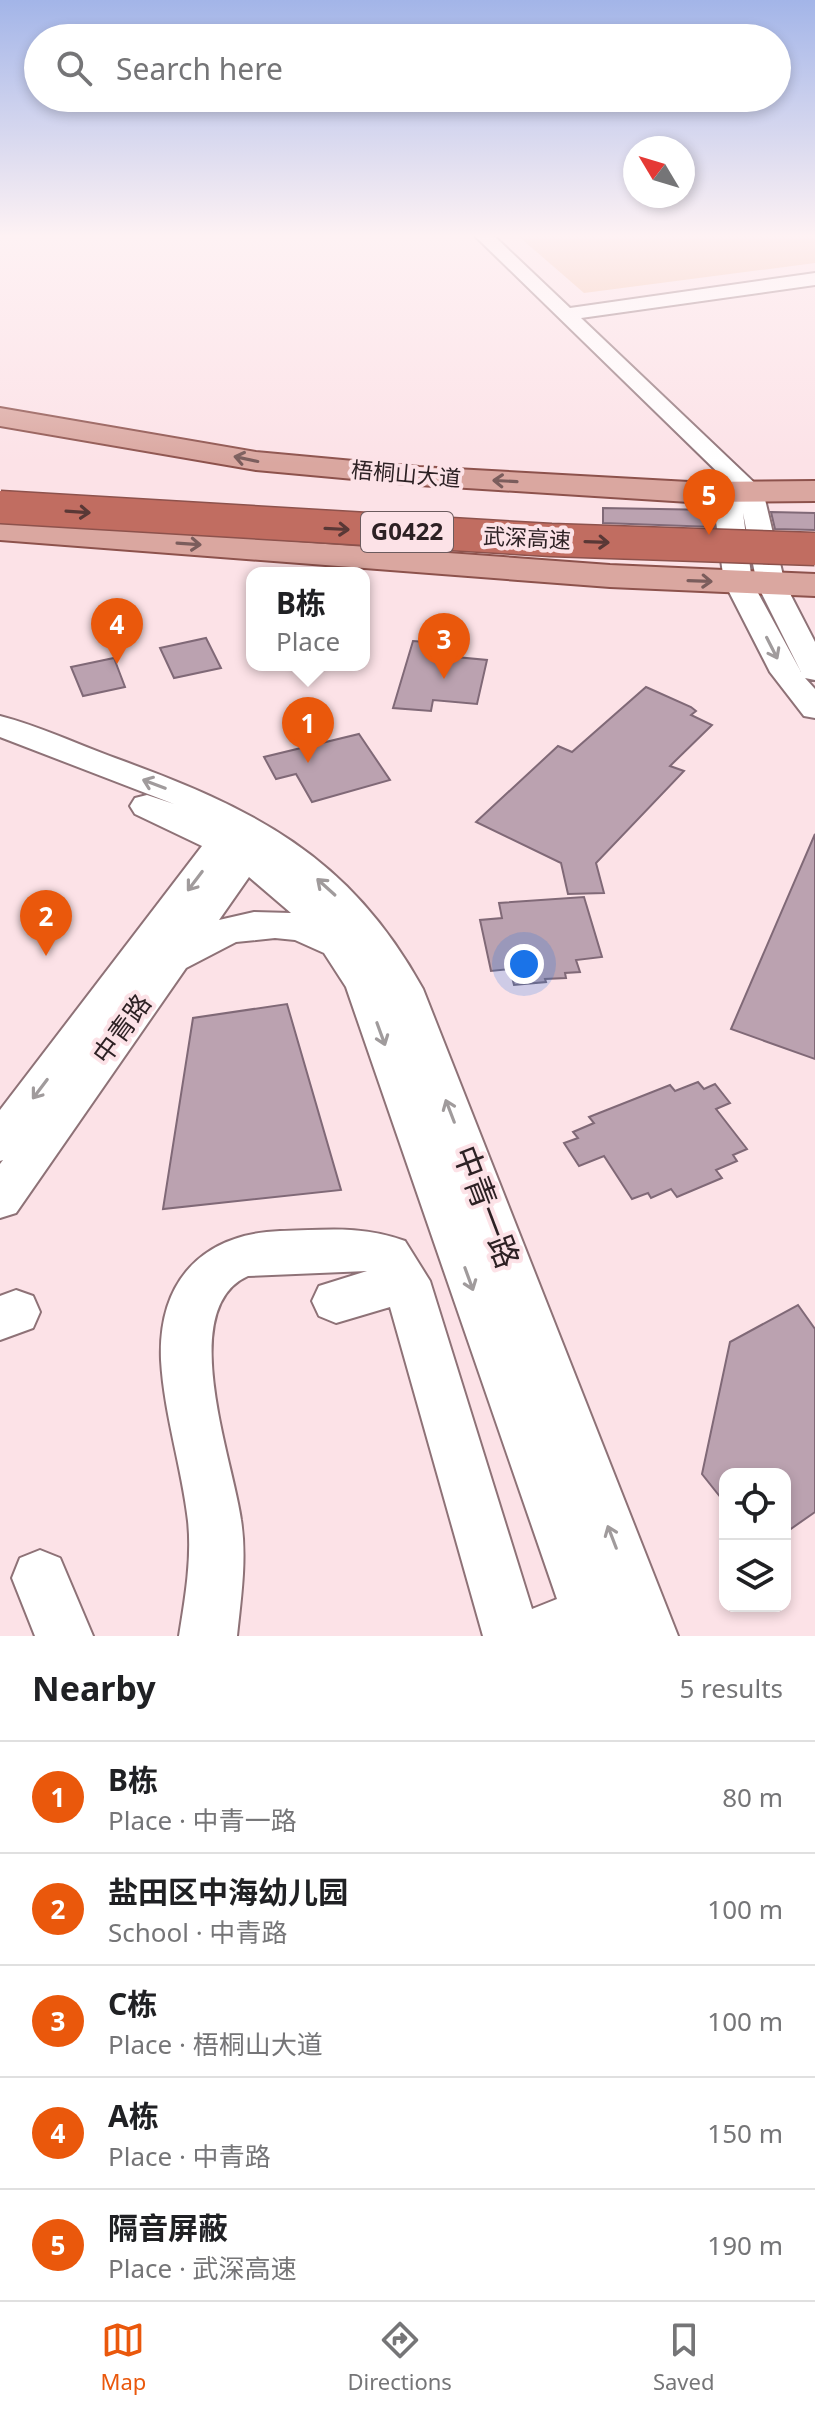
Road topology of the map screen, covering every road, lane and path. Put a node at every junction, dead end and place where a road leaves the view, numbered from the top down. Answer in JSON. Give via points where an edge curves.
{"nodes":[{"id":1,"x":563,"y":310,"type":"edge"},
{"id":2,"x":593,"y":310,"type":"edge"},
{"id":3,"x":567,"y":314,"type":"junction"},
{"id":4,"x":0,"y":417,"type":"edge"},
{"id":5,"x":0,"y":481,"type":"edge"},
{"id":6,"x":751,"y":491,"type":"junction"},
{"id":7,"x":815,"y":491,"type":"edge"},
{"id":8,"x":0,"y":507,"type":"edge"},
{"id":9,"x":815,"y":521,"type":"edge"},
{"id":10,"x":0,"y":530,"type":"edge"},
{"id":11,"x":815,"y":549,"type":"edge"},
{"id":12,"x":754,"y":583,"type":"junction"},
{"id":13,"x":815,"y":585,"type":"edge"},
{"id":14,"x":815,"y":671,"type":"edge"},
{"id":15,"x":815,"y":709,"type":"edge"},
{"id":16,"x":0,"y":726,"type":"edge"},
{"id":17,"x":0,"y":751,"type":"edge"},
{"id":18,"x":239,"y":843,"type":"junction"},
{"id":19,"x":352,"y":962,"type":"junction"},
{"id":20,"x":164,"y":971,"type":"junction"},
{"id":21,"x":0,"y":1143,"type":"edge"},
{"id":22,"x":0,"y":1199,"type":"edge"},
{"id":23,"x":406,"y":1281,"type":"junction"},
{"id":24,"x":336,"y":1301,"type":"dead end"},
{"id":25,"x":40,"y":1578,"type":"dead end"},
{"id":26,"x":618,"y":1620,"type":"edge"},
{"id":27,"x":64,"y":1636,"type":"edge"},
{"id":28,"x":208,"y":1636,"type":"edge"},
{"id":29,"x":512,"y":1636,"type":"edge"},
{"id":30,"x":536,"y":1636,"type":"edge"}],
"edges":[{"from":1,"to":3,"type":"street"},
{"from":2,"to":3,"type":"street"},
{"from":3,"to":6,"type":"street"},
{"from":6,"to":4,"type":"main road","name":"梧桐山大道","one_way":true,"via":[[435,477],[256,461]]},
{"from":5,"to":9,"type":"highway","name":"武深高速","number":"G0422","via":[[265,501]]},
{"from":6,"to":7,"type":"main road","name":"梧桐山大道"},
{"from":6,"to":12,"type":"street"},
{"from":8,"to":11,"type":"highway","name":"武深高速","number":"G0422","one_way":true,"bridge":true,"via":[[551,540]]},
{"from":10,"to":12,"type":"main road","one_way":true},
{"from":12,"to":13,"type":"main road"},
{"from":12,"to":14,"type":"street"},
{"from":12,"to":15,"type":"street","one_way":true,"via":[[785,672]]},
{"from":18,"to":16,"type":"street","one_way":true,"via":[[190,798]]},
{"from":17,"to":18,"type":"street"},
{"from":18,"to":19,"type":"street","name":"中青一路","via":[[317,918]]},
{"from":18,"to":20,"type":"street","name":"中青路"},
{"from":18,"to":21,"type":"street","name":"中青路","one_way":true},
{"from":26,"to":18,"type":"street","name":"中青一路","one_way":true,"via":[[394,967],[346,905],[309,872]]},
{"from":19,"to":20,"type":"street","via":[[334,943],[311,931],[266,925],[210,937]]},
{"from":19,"to":26,"type":"street","name":"中青一路","one_way":true},
{"from":20,"to":22,"type":"street","name":"中青路"},
{"from":23,"to":24,"type":"street"},
{"from":23,"to":28,"type":"street","via":[[395,1262],[372,1250],[247,1255],[217,1271],[192,1304],[184,1343],[186,1363],[216,1537]]},
{"from":23,"to":29,"type":"street"},
{"from":25,"to":27,"type":"street"},
{"from":26,"to":30,"type":"street"}]}
